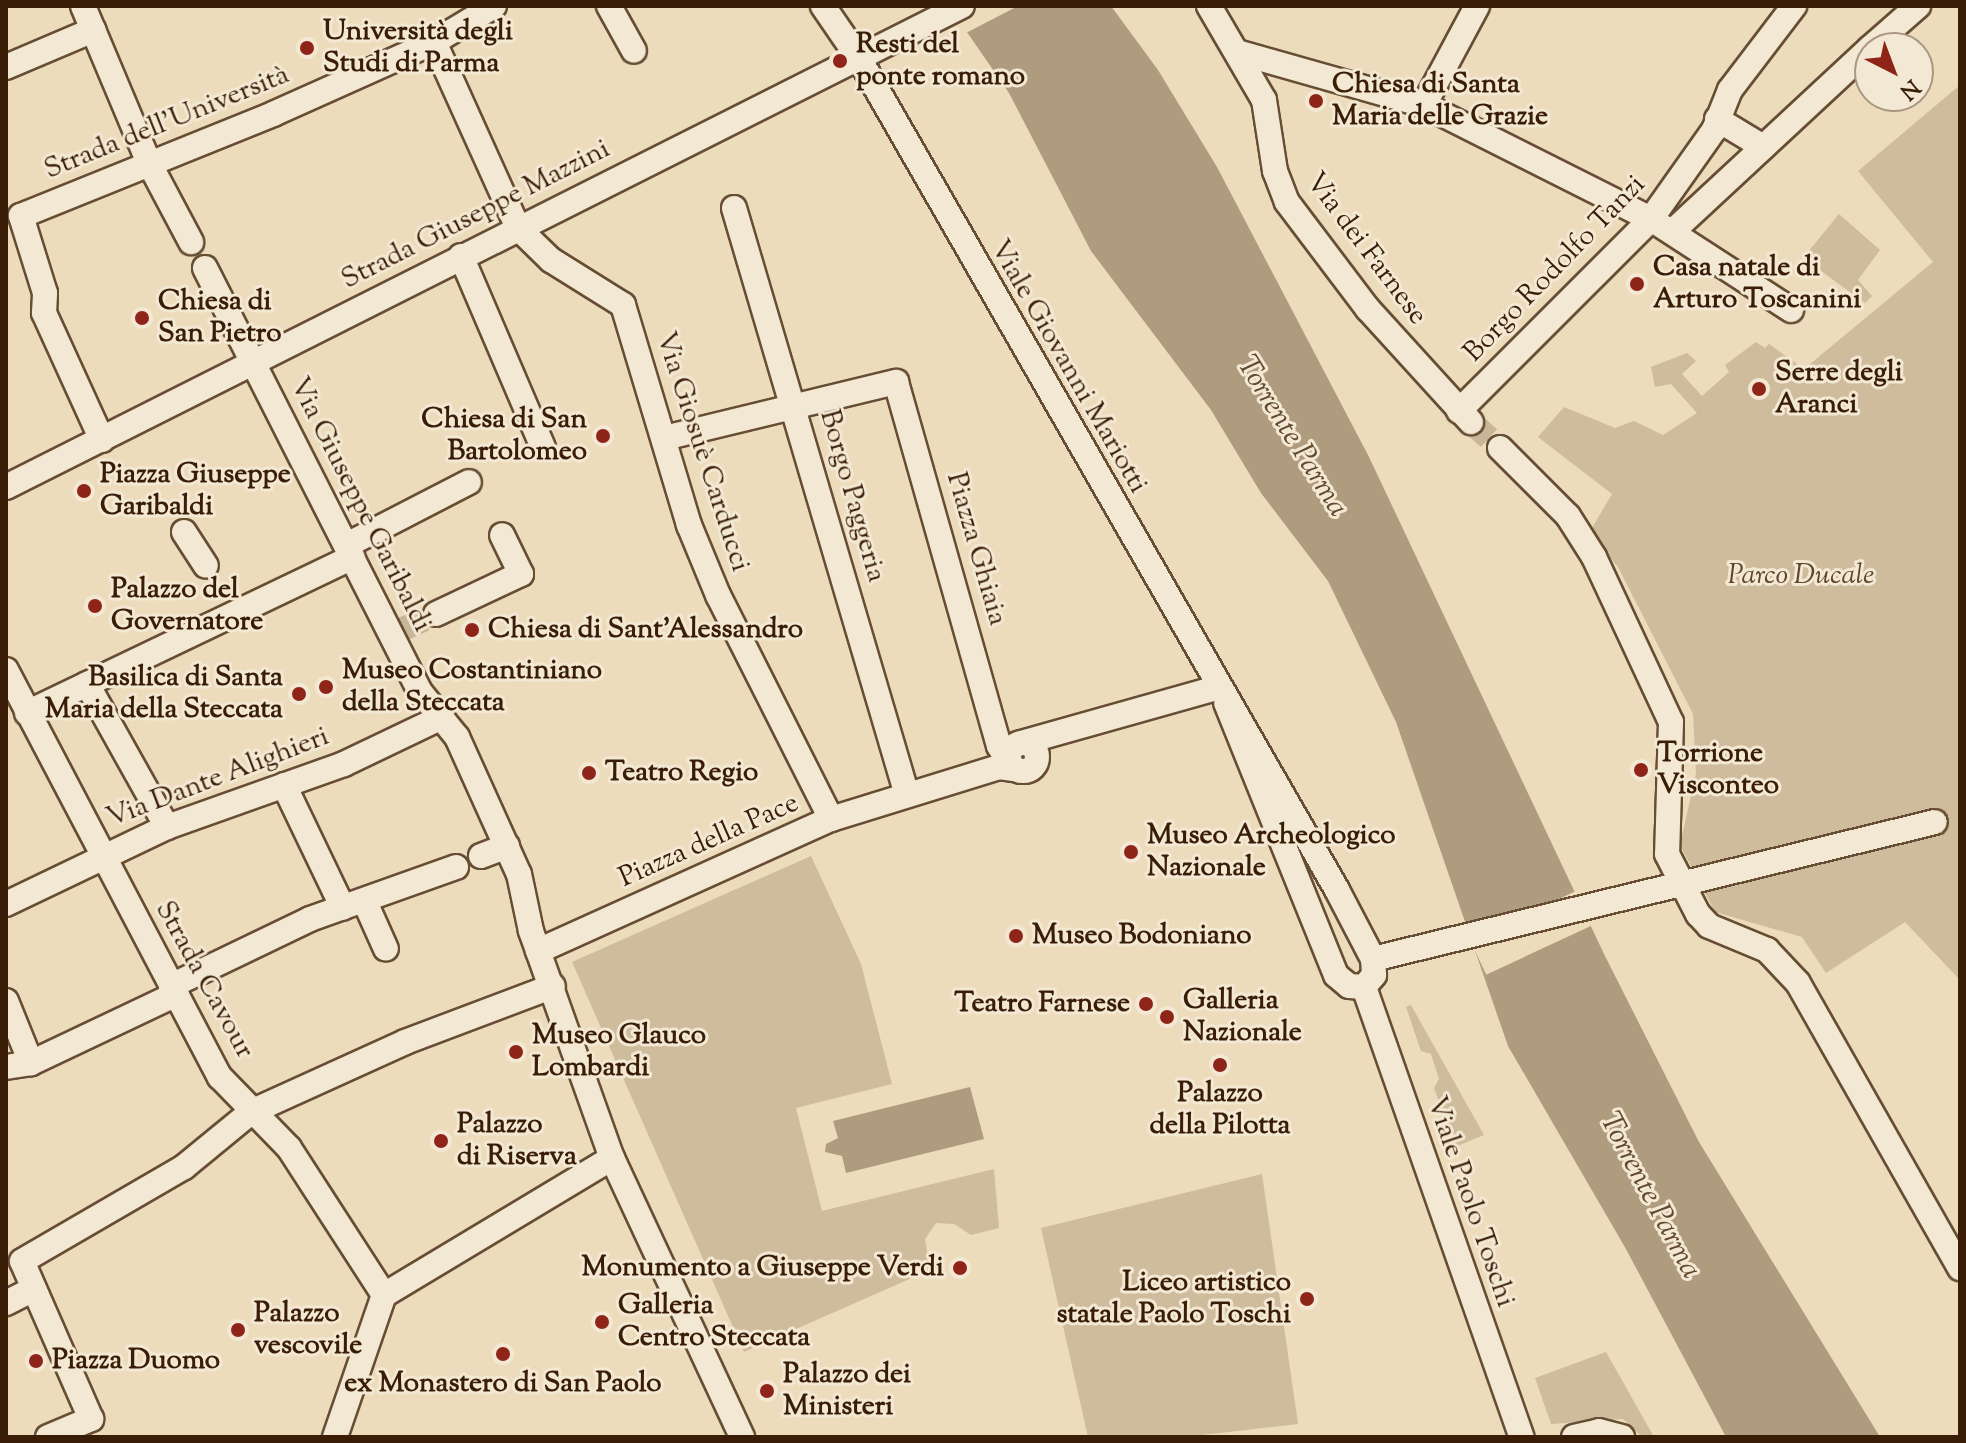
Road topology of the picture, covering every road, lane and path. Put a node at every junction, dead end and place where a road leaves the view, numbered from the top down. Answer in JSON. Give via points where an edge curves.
{"nodes":[{"id":1,"x":83,"y":6,"type":"edge"},
{"id":2,"x":494,"y":6,"type":"edge"},
{"id":3,"x":609,"y":6,"type":"edge"},
{"id":4,"x":823,"y":6,"type":"edge"},
{"id":5,"x":962,"y":6,"type":"edge"},
{"id":6,"x":1209,"y":6,"type":"edge"},
{"id":7,"x":1477,"y":6,"type":"edge"},
{"id":8,"x":1794,"y":6,"type":"edge"},
{"id":9,"x":1918,"y":6,"type":"edge"},
{"id":10,"x":464,"y":15,"type":"edge"},
{"id":11,"x":93,"y":30,"type":"junction"},
{"id":12,"x":1888,"y":32,"type":"edge"},
{"id":13,"x":434,"y":42,"type":"junction"},
{"id":14,"x":634,"y":51,"type":"dead end"},
{"id":15,"x":1237,"y":52,"type":"junction"},
{"id":16,"x":860,"y":60,"type":"junction"},
{"id":17,"x":1854,"y":63,"type":"edge"},
{"id":18,"x":6,"y":67,"type":"edge"},
{"id":19,"x":1424,"y":105,"type":"junction"},
{"id":20,"x":1717,"y":119,"type":"junction"},
{"id":21,"x":1763,"y":147,"type":"junction"},
{"id":22,"x":148,"y":161,"type":"junction"},
{"id":23,"x":735,"y":211,"type":"dead end"},
{"id":24,"x":1662,"y":225,"type":"junction"},
{"id":25,"x":518,"y":228,"type":"junction"},
{"id":26,"x":191,"y":242,"type":"dead end"},
{"id":27,"x":461,"y":256,"type":"junction"},
{"id":28,"x":205,"y":268,"type":"dead end"},
{"id":29,"x":1791,"y":310,"type":"dead end"},
{"id":30,"x":255,"y":361,"type":"junction"},
{"id":31,"x":795,"y":408,"type":"junction"},
{"id":32,"x":1465,"y":416,"type":"joint"},
{"id":33,"x":113,"y":435,"type":"junction"},
{"id":34,"x":664,"y":438,"type":"junction"},
{"id":35,"x":543,"y":447,"type":"dead end"},
{"id":36,"x":1500,"y":448,"type":"tunnel mouth"},
{"id":37,"x":469,"y":482,"type":"dead end"},
{"id":38,"x":7,"y":483,"type":"edge"},
{"id":39,"x":184,"y":532,"type":"dead end"},
{"id":40,"x":502,"y":535,"type":"dead end"},
{"id":41,"x":350,"y":551,"type":"junction"},
{"id":42,"x":206,"y":566,"type":"dead end"},
{"id":43,"x":436,"y":614,"type":"tunnel mouth"},
{"id":44,"x":6,"y":670,"type":"edge"},
{"id":45,"x":87,"y":684,"type":"junction"},
{"id":46,"x":1221,"y":696,"type":"junction"},
{"id":47,"x":27,"y":713,"type":"junction"},
{"id":48,"x":442,"y":717,"type":"junction"},
{"id":49,"x":1016,"y":752,"type":"junction"},
{"id":50,"x":284,"y":785,"type":"junction"},
{"id":51,"x":907,"y":795,"type":"junction"},
{"id":52,"x":831,"y":819,"type":"junction"},
{"id":53,"x":1935,"y":822,"type":"dead end"},
{"id":54,"x":167,"y":827,"type":"junction"},
{"id":55,"x":507,"y":846,"type":"junction"},
{"id":56,"x":102,"y":854,"type":"junction"},
{"id":57,"x":481,"y":856,"type":"dead end"},
{"id":58,"x":456,"y":867,"type":"dead end"},
{"id":59,"x":1672,"y":887,"type":"junction"},
{"id":60,"x":6,"y":904,"type":"edge"},
{"id":61,"x":354,"y":905,"type":"junction"},
{"id":62,"x":386,"y":949,"type":"dead end"},
{"id":63,"x":538,"y":951,"type":"junction"},
{"id":64,"x":1378,"y":953,"type":"junction"},
{"id":65,"x":1330,"y":956,"type":"junction"},
{"id":66,"x":553,"y":986,"type":"junction"},
{"id":67,"x":1364,"y":987,"type":"junction"},
{"id":68,"x":174,"y":990,"type":"junction"},
{"id":69,"x":6,"y":1001,"type":"edge"},
{"id":70,"x":31,"y":1063,"type":"junction"},
{"id":71,"x":6,"y":1067,"type":"edge"},
{"id":72,"x":251,"y":1112,"type":"junction"},
{"id":73,"x":612,"y":1158,"type":"junction"},
{"id":74,"x":14,"y":1262,"type":"edge"},
{"id":75,"x":1960,"y":1268,"type":"edge"},
{"id":76,"x":34,"y":1289,"type":"junction"},
{"id":77,"x":384,"y":1295,"type":"junction"},
{"id":78,"x":6,"y":1303,"type":"edge"},
{"id":79,"x":48,"y":1437,"type":"edge"},
{"id":80,"x":335,"y":1437,"type":"edge"},
{"id":81,"x":742,"y":1437,"type":"edge"},
{"id":82,"x":1522,"y":1437,"type":"edge"},
{"id":83,"x":1574,"y":1437,"type":"edge"},
{"id":84,"x":1622,"y":1437,"type":"edge"}],
"edges":[{"from":1,"to":11,"type":"street"},
{"from":2,"to":10,"type":"street","name":"Strada dell'Università"},
{"from":3,"to":14,"type":"street"},
{"from":4,"to":16,"type":"street","name":"Viale Giovanni Mariotti"},
{"from":5,"to":16,"type":"street","name":"Strada Giuseppe Mazzini"},
{"from":6,"to":15,"type":"street","name":"Via dei Farnese"},
{"from":7,"to":19,"type":"street"},
{"from":8,"to":20,"type":"street","name":"Borgo Rodolfo Tanzi","via":[[1730,90]]},
{"from":9,"to":12,"type":"street"},
{"from":10,"to":13,"type":"street","name":"Strada dell'Università"},
{"from":11,"to":18,"type":"street"},
{"from":11,"to":22,"type":"street"},
{"from":13,"to":22,"type":"street","name":"Strada dell'Università","via":[[250,124]]},
{"from":13,"to":25,"type":"street"},
{"from":15,"to":19,"type":"street"},
{"from":15,"to":32,"type":"street","name":"Via dei Farnese","via":[[1267,108],[1275,171],[1287,202],[1368,309]]},
{"from":16,"to":25,"type":"street","name":"Strada Giuseppe Mazzini"},
{"from":16,"to":46,"type":"street","name":"Viale Giovanni Mariotti"},
{"from":17,"to":21,"type":"street"},
{"from":19,"to":24,"type":"street"},
{"from":20,"to":21,"type":"street"},
{"from":20,"to":24,"type":"street","name":"Borgo Rodolfo Tanzi"},
{"from":21,"to":24,"type":"street"},
{"from":22,"to":26,"type":"street"},
{"from":22,"to":33,"type":"street","name":"Strada dell'Università","via":[[21,216],[45,293],[44,313]]},
{"from":23,"to":31,"type":"street","name":"Borgo Paggeria"},
{"from":24,"to":29,"type":"street"},
{"from":24,"to":32,"type":"street","name":"Borgo Rodolfo Tanzi"},
{"from":25,"to":27,"type":"street","name":"Strada Giuseppe Mazzini"},
{"from":25,"to":34,"type":"street","name":"Via Giosuè Carducci","via":[[551,260],[623,305]]},
{"from":27,"to":30,"type":"street","name":"Strada Giuseppe Mazzini"},
{"from":27,"to":35,"type":"street"},
{"from":28,"to":30,"type":"street","name":"Via Giuseppe Garibaldi"},
{"from":30,"to":33,"type":"street","name":"Strada Giuseppe Mazzini"},
{"from":30,"to":41,"type":"street","name":"Via Giuseppe Garibaldi"},
{"from":31,"to":34,"type":"street"},
{"from":31,"to":49,"type":"street","name":"Piazza Ghiaia","via":[[896,382]]},
{"from":31,"to":51,"type":"street","name":"Borgo Paggeria"},
{"from":33,"to":38,"type":"street"},
{"from":34,"to":52,"type":"street","name":"Via Giosuè Carducci","via":[[689,525],[718,595]]},
{"from":36,"to":59,"type":"street","via":[[1568,516],[1594,557],[1671,722],[1664,831]]},
{"from":37,"to":41,"type":"street"},
{"from":39,"to":42,"type":"street"},
{"from":40,"to":43,"type":"street","via":[[521,574]]},
{"from":41,"to":45,"type":"street"},
{"from":41,"to":48,"type":"street","name":"Via Giuseppe Garibaldi","via":[[398,632],[425,699]]},
{"from":44,"to":47,"type":"street","name":"Strada Cavour"},
{"from":45,"to":47,"type":"street"},
{"from":45,"to":54,"type":"street"},
{"from":46,"to":49,"type":"street","name":"Piazza della Pace","via":[[1054,737]]},
{"from":46,"to":64,"type":"street","name":"Viale Giovanni Mariotti"},
{"from":46,"to":65,"type":"street","name":"Viale Giovanni Mariotti"},
{"from":47,"to":56,"type":"street","name":"Strada Cavour"},
{"from":48,"to":50,"type":"street","name":"Via Dante Alighieri"},
{"from":48,"to":55,"type":"street","name":"Via Giuseppe Garibaldi","via":[[457,737]]},
{"from":49,"to":51,"type":"street","name":"Piazza della Pace","via":[[1002,766]]},
{"from":50,"to":54,"type":"street","name":"Via Dante Alighieri"},
{"from":50,"to":61,"type":"street"},
{"from":51,"to":52,"type":"street","name":"Piazza della Pace"},
{"from":52,"to":63,"type":"street","name":"Piazza della Pace"},
{"from":53,"to":59,"type":"street"},
{"from":54,"to":56,"type":"street","name":"Via Dante Alighieri"},
{"from":55,"to":57,"type":"street"},
{"from":55,"to":63,"type":"street","name":"Via Giuseppe Garibaldi","via":[[522,881]]},
{"from":56,"to":60,"type":"street","name":"Via Dante Alighieri"},
{"from":56,"to":68,"type":"street","name":"Strada Cavour"},
{"from":58,"to":61,"type":"street"},
{"from":59,"to":64,"type":"street"},
{"from":59,"to":75,"type":"street","via":[[1704,923],[1767,950],[1798,983]]},
{"from":61,"to":62,"type":"street"},
{"from":61,"to":68,"type":"street"},
{"from":63,"to":66,"type":"street","name":"Via Giuseppe Garibaldi"},
{"from":64,"to":65,"type":"street","via":[[1344,940]]},
{"from":64,"to":67,"type":"street","via":[[1374,975]]},
{"from":65,"to":67,"type":"street","via":[[1342,982]]},
{"from":66,"to":72,"type":"street","via":[[405,1042]]},
{"from":66,"to":73,"type":"street","name":"Via Giuseppe Garibaldi"},
{"from":67,"to":82,"type":"street","name":"Viale Paolo Toschi"},
{"from":68,"to":70,"type":"street"},
{"from":68,"to":72,"type":"street","name":"Strada Cavour","via":[[220,1077]]},
{"from":69,"to":70,"type":"street"},
{"from":70,"to":71,"type":"street"},
{"from":72,"to":74,"type":"street","via":[[184,1167]]},
{"from":72,"to":77,"type":"street","name":"Strada Cavour","via":[[289,1148]]},
{"from":73,"to":77,"type":"street"},
{"from":73,"to":81,"type":"street","name":"Via Giuseppe Garibaldi"},
{"from":74,"to":76,"type":"street"},
{"from":76,"to":78,"type":"street"},
{"from":76,"to":79,"type":"street","via":[[91,1419]]},
{"from":77,"to":80,"type":"street"},
{"from":83,"to":84,"type":"street","via":[[1599,1431]]}]}
